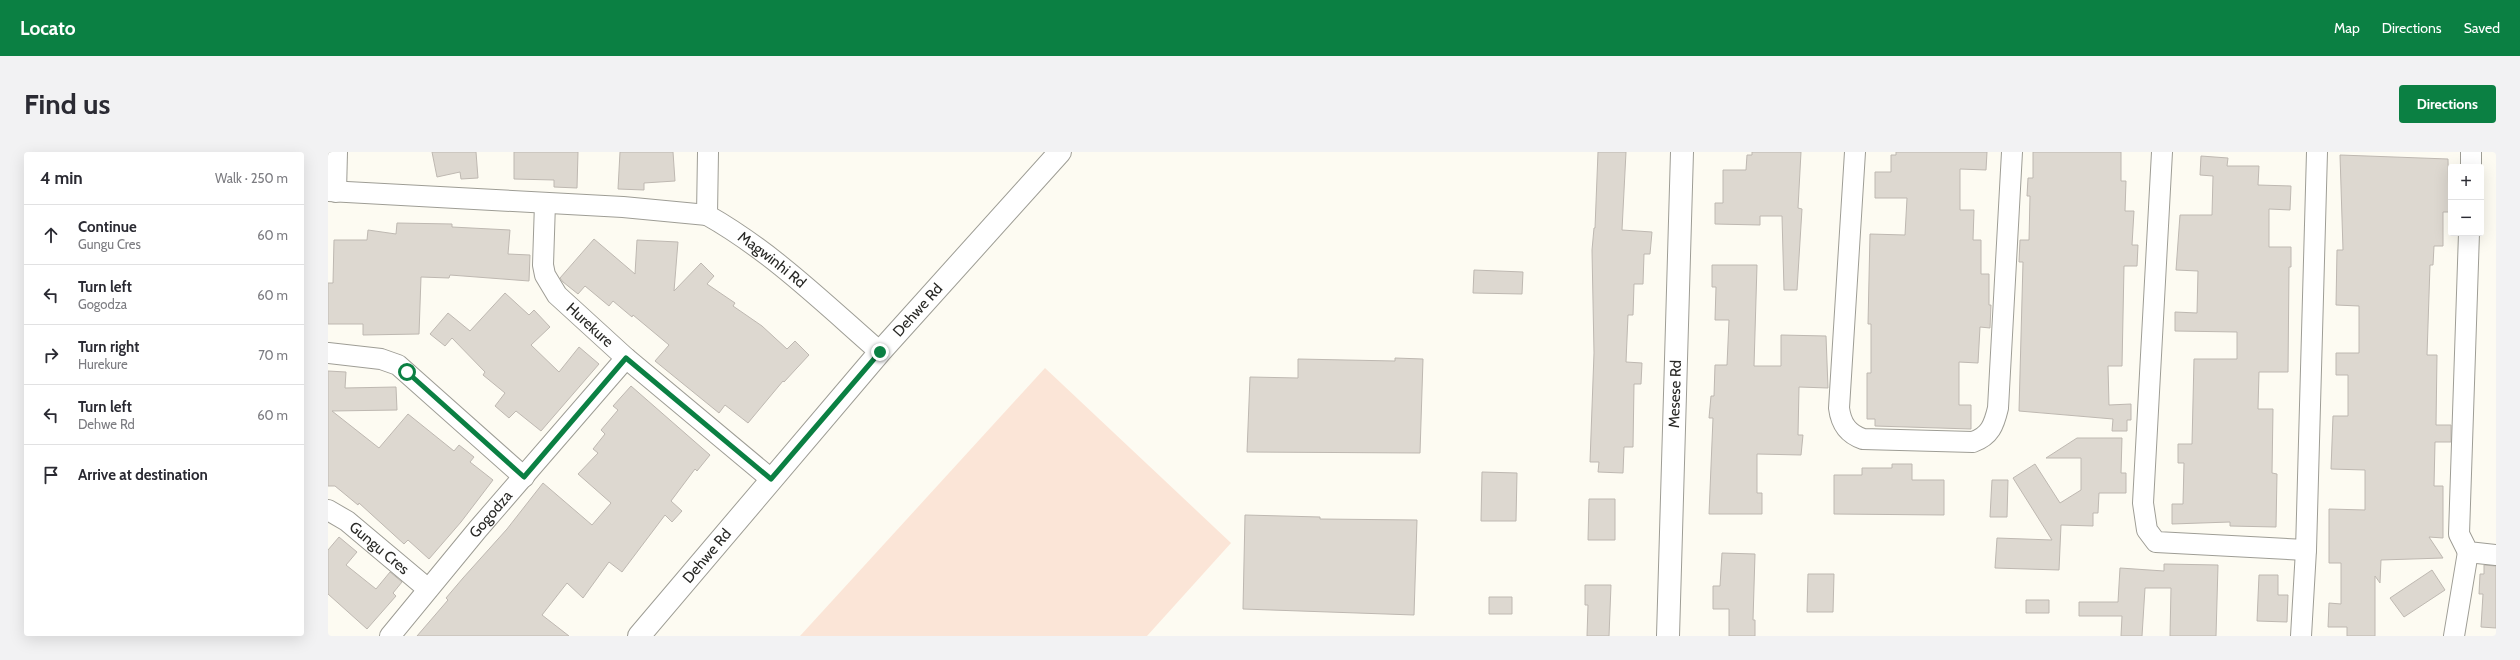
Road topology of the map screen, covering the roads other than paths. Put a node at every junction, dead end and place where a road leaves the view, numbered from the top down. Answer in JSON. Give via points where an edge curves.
{"nodes":[{"id":1,"x":337,"y":152,"type":"edge"},
{"id":2,"x":708,"y":152,"type":"edge"},
{"id":3,"x":1060,"y":152,"type":"edge"},
{"id":4,"x":1682,"y":152,"type":"edge"},
{"id":5,"x":1855,"y":152,"type":"edge"},
{"id":6,"x":2012,"y":152,"type":"edge"},
{"id":7,"x":2162,"y":152,"type":"edge"},
{"id":8,"x":2317,"y":152,"type":"edge"},
{"id":9,"x":2472,"y":152,"type":"edge"},
{"id":10,"x":2471,"y":164,"type":"edge"},
{"id":11,"x":332,"y":192,"type":"edge"},
{"id":12,"x":544,"y":203,"type":"junction"},
{"id":13,"x":708,"y":215,"type":"junction"},
{"id":14,"x":2469,"y":236,"type":"edge"},
{"id":15,"x":880,"y":352,"type":"junction"},
{"id":16,"x":328,"y":353,"type":"edge"},
{"id":17,"x":626,"y":358,"type":"junction"},
{"id":18,"x":524,"y":477,"type":"junction"},
{"id":19,"x":771,"y":479,"type":"junction"},
{"id":20,"x":328,"y":510,"type":"edge"},
{"id":21,"x":2306,"y":550,"type":"junction"},
{"id":22,"x":2468,"y":552,"type":"junction"},
{"id":23,"x":2496,"y":555,"type":"edge"},
{"id":24,"x":428,"y":589,"type":"junction"},
{"id":25,"x":390,"y":636,"type":"edge"},
{"id":26,"x":639,"y":636,"type":"edge"},
{"id":27,"x":1668,"y":636,"type":"edge"},
{"id":28,"x":2301,"y":636,"type":"edge"},
{"id":29,"x":2454,"y":636,"type":"edge"}],
"edges":[{"from":1,"to":11,"type":"street"},
{"from":2,"to":13,"type":"street"},
{"from":3,"to":15,"type":"street","name":"Dehwe Rd"},
{"from":4,"to":27,"type":"street","name":"Mesese Rd"},
{"from":5,"to":6,"type":"street","via":[[1839,408],[1843,424],[1856,436],[1863,438],[1972,442],[1991,431],[1998,408]]},
{"from":7,"to":21,"type":"street","via":[[2143,503],[2147,530],[2156,542]]},
{"from":8,"to":21,"type":"street"},
{"from":9,"to":10,"type":"street"},
{"from":11,"to":12,"type":"street"},
{"from":12,"to":13,"type":"street"},
{"from":12,"to":17,"type":"street","name":"Hurekure","via":[[543,265],[549,285],[556,296]]},
{"from":13,"to":15,"type":"street","name":"Magwinhi Rd","via":[[735,231],[778,263]]},
{"from":14,"to":22,"type":"street","via":[[2459,522],[2462,543]]},
{"from":15,"to":19,"type":"street","name":"Dehwe Rd"},
{"from":16,"to":18,"type":"street","via":[[381,359],[398,365]]},
{"from":17,"to":18,"type":"street","name":"Gogodza"},
{"from":17,"to":19,"type":"street","name":"Hurekure"},
{"from":18,"to":24,"type":"street","name":"Gogodza"},
{"from":19,"to":26,"type":"street","name":"Dehwe Rd"},
{"from":20,"to":24,"type":"street","name":"Gungu Cres","via":[[347,521]]},
{"from":21,"to":28,"type":"street"},
{"from":22,"to":23,"type":"street"},
{"from":22,"to":29,"type":"street"},
{"from":24,"to":25,"type":"street","name":"Gogodza"}]}
